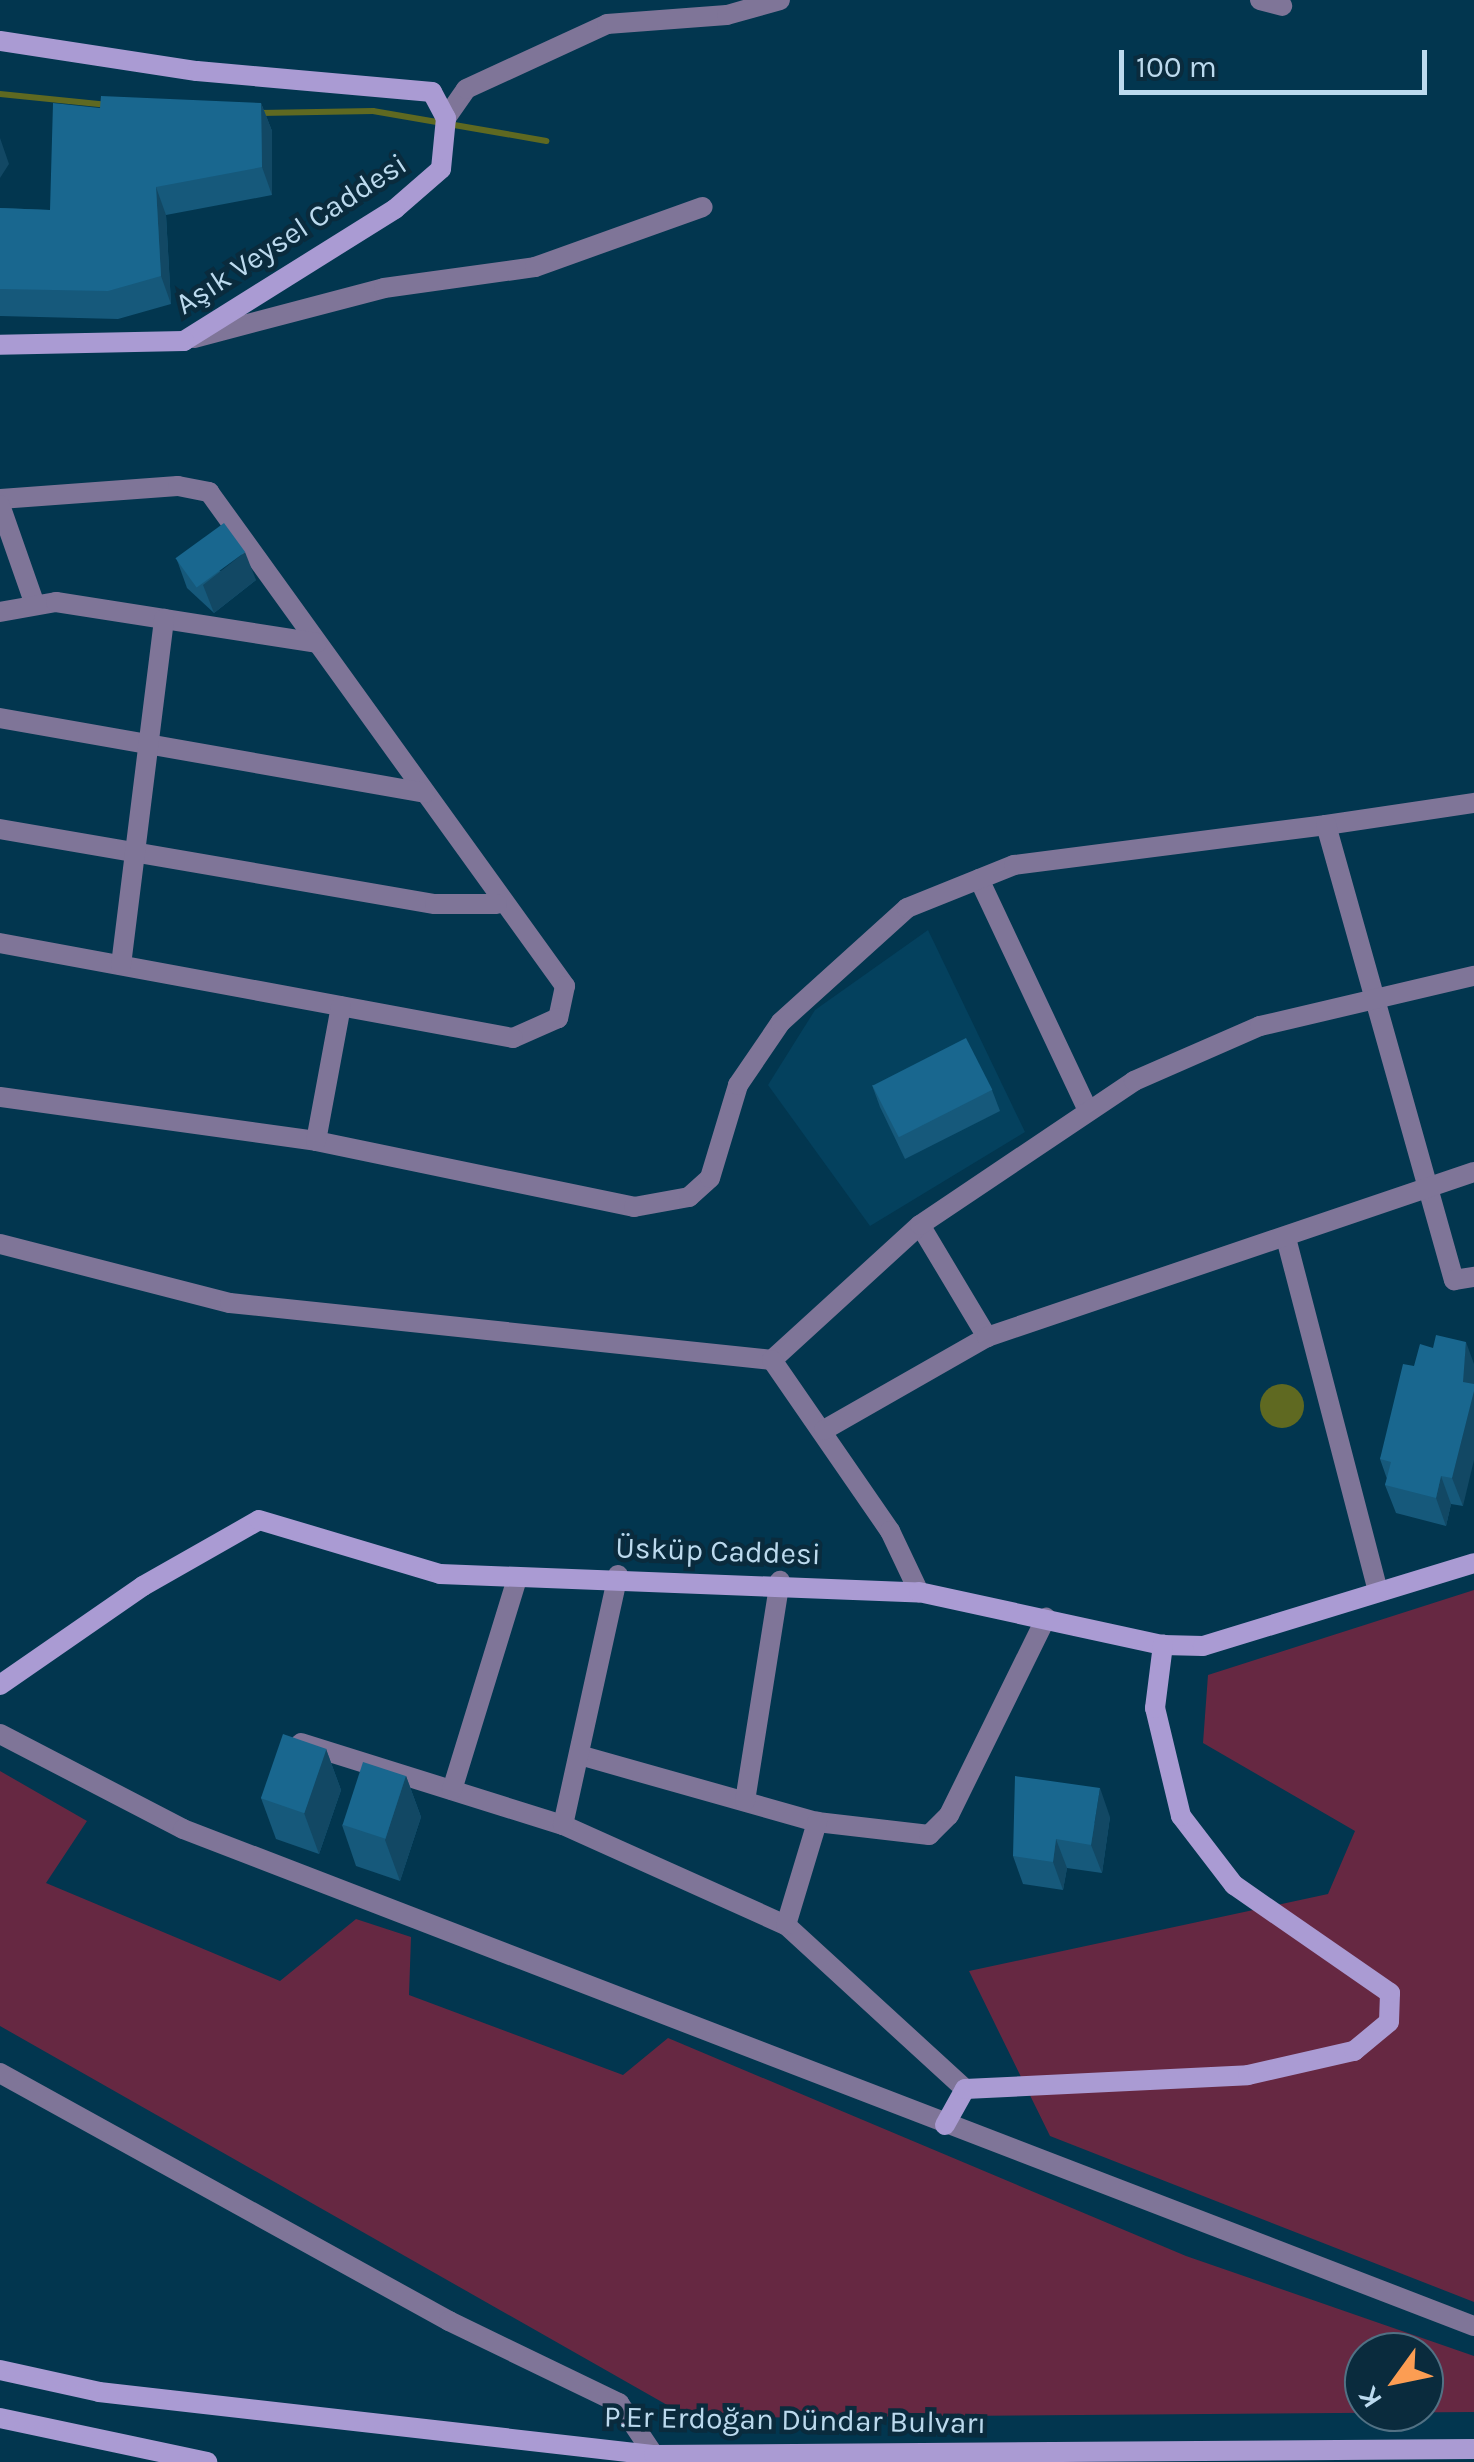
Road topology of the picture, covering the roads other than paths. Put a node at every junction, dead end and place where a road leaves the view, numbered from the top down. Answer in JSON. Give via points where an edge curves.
{"nodes":[{"id":1,"x":780,"y":0,"type":"edge"},
{"id":2,"x":1260,"y":0,"type":"edge"},
{"id":3,"x":1282,"y":6,"type":"dead end"},
{"id":4,"x":0,"y":41,"type":"edge"},
{"id":5,"x":446,"y":118,"type":"junction"},
{"id":6,"x":704,"y":206,"type":"dead end"},
{"id":7,"x":184,"y":341,"type":"junction"},
{"id":8,"x":0,"y":345,"type":"edge"},
{"id":9,"x":0,"y":502,"type":"edge"},
{"id":10,"x":35,"y":605,"type":"junction"},
{"id":11,"x":0,"y":612,"type":"edge"},
{"id":12,"x":164,"y":619,"type":"junction"},
{"id":13,"x":317,"y":643,"type":"junction"},
{"id":14,"x":0,"y":718,"type":"edge"},
{"id":15,"x":149,"y":740,"type":"junction"},
{"id":16,"x":425,"y":793,"type":"junction"},
{"id":17,"x":1474,"y":803,"type":"edge"},
{"id":18,"x":1326,"y":826,"type":"junction"},
{"id":19,"x":0,"y":829,"type":"edge"},
{"id":20,"x":135,"y":854,"type":"junction"},
{"id":21,"x":978,"y":879,"type":"junction"},
{"id":22,"x":498,"y":904,"type":"junction"},
{"id":23,"x":0,"y":942,"type":"edge"},
{"id":24,"x":121,"y":965,"type":"junction"},
{"id":25,"x":1474,"y":976,"type":"edge"},
{"id":26,"x":342,"y":1006,"type":"junction"},
{"id":27,"x":1374,"y":1006,"type":"junction"},
{"id":28,"x":0,"y":1097,"type":"edge"},
{"id":29,"x":1087,"y":1110,"type":"junction"},
{"id":30,"x":316,"y":1141,"type":"junction"},
{"id":31,"x":1474,"y":1172,"type":"edge"},
{"id":32,"x":1425,"y":1190,"type":"junction"},
{"id":33,"x":920,"y":1225,"type":"junction"},
{"id":34,"x":1286,"y":1238,"type":"junction"},
{"id":35,"x":0,"y":1244,"type":"edge"},
{"id":36,"x":1474,"y":1277,"type":"edge"},
{"id":37,"x":987,"y":1338,"type":"junction"},
{"id":38,"x":772,"y":1360,"type":"junction"},
{"id":39,"x":824,"y":1430,"type":"junction"},
{"id":40,"x":1474,"y":1563,"type":"edge"},
{"id":41,"x":618,"y":1575,"type":"junction"},
{"id":42,"x":780,"y":1581,"type":"junction"},
{"id":43,"x":516,"y":1582,"type":"junction"},
{"id":44,"x":1378,"y":1591,"type":"junction"},
{"id":45,"x":919,"y":1592,"type":"junction"},
{"id":46,"x":1046,"y":1618,"type":"junction"},
{"id":47,"x":1163,"y":1645,"type":"junction"},
{"id":48,"x":0,"y":1685,"type":"edge"},
{"id":49,"x":0,"y":1734,"type":"edge"},
{"id":50,"x":299,"y":1742,"type":"edge"},
{"id":51,"x":584,"y":1756,"type":"junction"},
{"id":52,"x":452,"y":1790,"type":"junction"},
{"id":53,"x":744,"y":1801,"type":"junction"},
{"id":54,"x":816,"y":1822,"type":"junction"},
{"id":55,"x":563,"y":1824,"type":"junction"},
{"id":56,"x":786,"y":1925,"type":"junction"},
{"id":57,"x":0,"y":2073,"type":"edge"},
{"id":58,"x":965,"y":2090,"type":"junction"},
{"id":59,"x":945,"y":2125,"type":"junction"},
{"id":60,"x":1474,"y":2326,"type":"edge"},
{"id":61,"x":0,"y":2370,"type":"edge"},
{"id":62,"x":0,"y":2418,"type":"edge"},
{"id":63,"x":1470,"y":2448,"type":"edge"},
{"id":64,"x":654,"y":2454,"type":"junction"},
{"id":65,"x":207,"y":2462,"type":"edge"}],
"edges":[{"from":1,"to":5,"type":"street","via":[[727,15],[607,24],[466,89]]},
{"from":2,"to":3,"type":"street"},
{"from":4,"to":5,"type":"street","via":[[197,71],[432,92]]},
{"from":5,"to":7,"type":"street","name":"Aşık Veysel Caddesi","via":[[441,169],[395,209]]},
{"from":6,"to":7,"type":"street","via":[[535,268],[366,292]]},
{"from":7,"to":8,"type":"street","name":"Aşık Veysel Caddesi"},
{"from":9,"to":10,"type":"street"},
{"from":9,"to":13,"type":"street","via":[[178,486],[209,492]]},
{"from":10,"to":11,"type":"street"},
{"from":10,"to":12,"type":"street"},
{"from":12,"to":13,"type":"street"},
{"from":12,"to":15,"type":"street"},
{"from":13,"to":16,"type":"street"},
{"from":14,"to":15,"type":"street"},
{"from":15,"to":16,"type":"street"},
{"from":15,"to":20,"type":"street"},
{"from":16,"to":22,"type":"street"},
{"from":17,"to":18,"type":"street"},
{"from":18,"to":21,"type":"street","via":[[1182,838]]},
{"from":18,"to":27,"type":"street"},
{"from":19,"to":20,"type":"street"},
{"from":20,"to":22,"type":"street","via":[[435,904]]},
{"from":20,"to":24,"type":"street"},
{"from":21,"to":29,"type":"street"},
{"from":21,"to":30,"type":"street","via":[[906,908],[781,1022],[738,1084],[710,1178],[688,1197],[634,1208]]},
{"from":22,"to":26,"type":"street","via":[[538,942],[564,986],[558,1018],[538,1034]]},
{"from":23,"to":24,"type":"street"},
{"from":24,"to":26,"type":"street"},
{"from":25,"to":27,"type":"street"},
{"from":26,"to":30,"type":"street"},
{"from":27,"to":29,"type":"street","via":[[1260,1026]]},
{"from":27,"to":32,"type":"street"},
{"from":28,"to":30,"type":"street"},
{"from":29,"to":33,"type":"street"},
{"from":31,"to":32,"type":"street"},
{"from":32,"to":34,"type":"street"},
{"from":32,"to":36,"type":"street","via":[[1454,1280]]},
{"from":33,"to":37,"type":"street"},
{"from":33,"to":38,"type":"street"},
{"from":34,"to":37,"type":"street"},
{"from":34,"to":44,"type":"street"},
{"from":35,"to":38,"type":"street","via":[[230,1303]]},
{"from":37,"to":39,"type":"street"},
{"from":38,"to":39,"type":"street"},
{"from":39,"to":45,"type":"street"},
{"from":40,"to":44,"type":"street","name":"Üsküp Caddesi"},
{"from":41,"to":42,"type":"street","name":"Üsküp Caddesi"},
{"from":41,"to":43,"type":"street","name":"Üsküp Caddesi"},
{"from":41,"to":51,"type":"street"},
{"from":42,"to":45,"type":"street","name":"Üsküp Caddesi"},
{"from":42,"to":53,"type":"street"},
{"from":43,"to":48,"type":"street","name":"Üsküp Caddesi","via":[[395,1564],[260,1520],[143,1586]]},
{"from":43,"to":52,"type":"street"},
{"from":44,"to":47,"type":"street","name":"Üsküp Caddesi","via":[[1203,1646]]},
{"from":45,"to":46,"type":"street","name":"Üsküp Caddesi"},
{"from":46,"to":47,"type":"street","name":"Üsküp Caddesi"},
{"from":46,"to":54,"type":"street","via":[[949,1814],[929,1835]]},
{"from":47,"to":58,"type":"street","via":[[1154,1708],[1181,1816],[1234,1885],[1390,1992],[1389,2022],[1354,2051],[1248,2075]]},
{"from":49,"to":59,"type":"street","via":[[183,1829]]},
{"from":50,"to":52,"type":"street"},
{"from":51,"to":53,"type":"street"},
{"from":51,"to":55,"type":"street"},
{"from":52,"to":55,"type":"street"},
{"from":53,"to":54,"type":"street"},
{"from":54,"to":56,"type":"street"},
{"from":55,"to":56,"type":"street"},
{"from":56,"to":58,"type":"street"},
{"from":57,"to":64,"type":"street","via":[[449,2321],[619,2403]]},
{"from":58,"to":59,"type":"street"},
{"from":59,"to":60,"type":"street"},
{"from":61,"to":64,"type":"street","name":"P.Er Erdoğan Dündar Bulvarı","via":[[99,2392]]},
{"from":62,"to":65,"type":"street"},
{"from":63,"to":64,"type":"street","name":"P.Er Erdoğan Dündar Bulvarı"}]}
